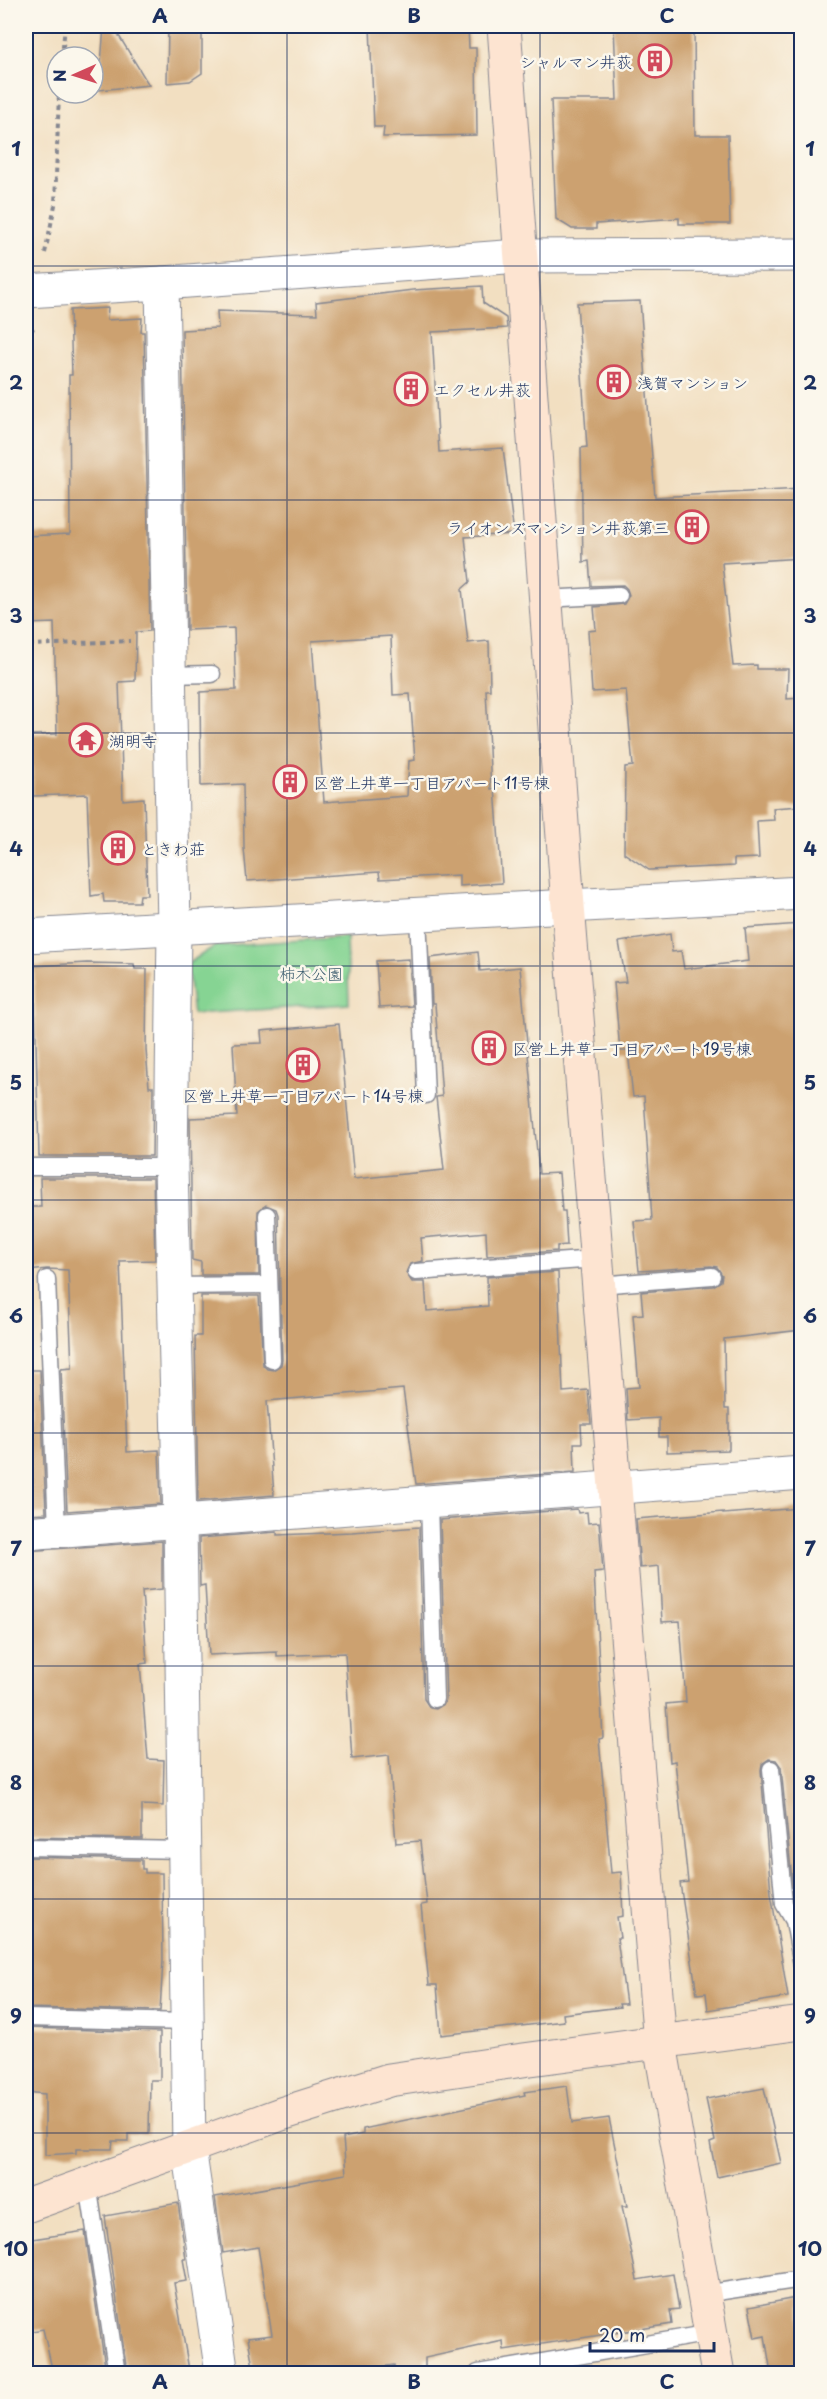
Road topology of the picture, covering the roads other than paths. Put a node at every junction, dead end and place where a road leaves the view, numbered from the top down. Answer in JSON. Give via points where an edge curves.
{"nodes":[{"id":1,"x":504,"y":26,"type":"edge"},
{"id":2,"x":801,"y":255,"type":"edge"},
{"id":3,"x":519,"y":256,"type":"junction"},
{"id":4,"x":162,"y":283,"type":"junction"},
{"id":5,"x":32,"y":290,"type":"edge"},
{"id":6,"x":619,"y":595,"type":"dead end"},
{"id":7,"x":545,"y":599,"type":"junction"},
{"id":8,"x":212,"y":674,"type":"dead end"},
{"id":9,"x":169,"y":675,"type":"junction"},
{"id":10,"x":801,"y":893,"type":"edge"},
{"id":11,"x":568,"y":906,"type":"junction"},
{"id":12,"x":418,"y":915,"type":"junction"},
{"id":13,"x":174,"y":928,"type":"junction"},
{"id":14,"x":26,"y":936,"type":"edge"},
{"id":15,"x":426,"y":1095,"type":"dead end"},
{"id":16,"x":26,"y":1167,"type":"edge"},
{"id":17,"x":171,"y":1167,"type":"junction"},
{"id":18,"x":267,"y":1215,"type":"dead end"},
{"id":19,"x":416,"y":1272,"type":"dead end"},
{"id":20,"x":597,"y":1272,"type":"junction"},
{"id":21,"x":712,"y":1276,"type":"dead end"},
{"id":22,"x":47,"y":1279,"type":"dead end"},
{"id":23,"x":269,"y":1285,"type":"junction"},
{"id":24,"x":174,"y":1286,"type":"junction"},
{"id":25,"x":272,"y":1360,"type":"dead end"},
{"id":26,"x":801,"y":1473,"type":"edge"},
{"id":27,"x":614,"y":1488,"type":"junction"},
{"id":28,"x":429,"y":1503,"type":"junction"},
{"id":29,"x":180,"y":1522,"type":"junction"},
{"id":30,"x":41,"y":1532,"type":"edge"},
{"id":31,"x":435,"y":1699,"type":"dead end"},
{"id":32,"x":771,"y":1769,"type":"dead end"},
{"id":33,"x":26,"y":1847,"type":"edge"},
{"id":34,"x":185,"y":1850,"type":"junction"},
{"id":35,"x":801,"y":1965,"type":"edge"},
{"id":36,"x":27,"y":2018,"type":"dead end"},
{"id":37,"x":187,"y":2022,"type":"junction"},
{"id":38,"x":801,"y":2024,"type":"edge"},
{"id":39,"x":660,"y":2044,"type":"junction"},
{"id":40,"x":189,"y":2148,"type":"junction"},
{"id":41,"x":88,"y":2184,"type":"junction"},
{"id":42,"x":26,"y":2206,"type":"edge"},
{"id":43,"x":801,"y":2279,"type":"edge"},
{"id":44,"x":704,"y":2294,"type":"junction"},
{"id":45,"x":711,"y":2333,"type":"junction"},
{"id":46,"x":117,"y":2373,"type":"edge"},
{"id":47,"x":222,"y":2373,"type":"edge"},
{"id":48,"x":478,"y":2373,"type":"edge"},
{"id":49,"x":718,"y":2373,"type":"edge"}],
"edges":[{"from":1,"to":3,"type":"street"},
{"from":2,"to":3,"type":"street"},
{"from":3,"to":4,"type":"street"},
{"from":3,"to":7,"type":"street"},
{"from":4,"to":5,"type":"street"},
{"from":4,"to":9,"type":"street"},
{"from":6,"to":7,"type":"lane"},
{"from":7,"to":11,"type":"street"},
{"from":8,"to":9,"type":"lane"},
{"from":9,"to":13,"type":"street"},
{"from":10,"to":11,"type":"street"},
{"from":11,"to":12,"type":"street"},
{"from":11,"to":20,"type":"street"},
{"from":12,"to":13,"type":"street"},
{"from":12,"to":15,"type":"lane"},
{"from":13,"to":14,"type":"street"},
{"from":13,"to":17,"type":"street"},
{"from":16,"to":17,"type":"lane"},
{"from":17,"to":24,"type":"street"},
{"from":18,"to":23,"type":"lane"},
{"from":19,"to":20,"type":"lane"},
{"from":20,"to":21,"type":"lane"},
{"from":20,"to":27,"type":"street"},
{"from":22,"to":30,"type":"lane"},
{"from":23,"to":24,"type":"lane"},
{"from":23,"to":25,"type":"lane"},
{"from":24,"to":29,"type":"street"},
{"from":26,"to":27,"type":"street"},
{"from":27,"to":28,"type":"street"},
{"from":27,"to":39,"type":"street"},
{"from":28,"to":29,"type":"street"},
{"from":28,"to":31,"type":"lane"},
{"from":29,"to":30,"type":"street"},
{"from":29,"to":34,"type":"street"},
{"from":32,"to":35,"type":"lane","via":[[784,1904],[794,1921]]},
{"from":33,"to":34,"type":"lane"},
{"from":34,"to":37,"type":"street"},
{"from":36,"to":37,"type":"lane"},
{"from":37,"to":40,"type":"street"},
{"from":38,"to":39,"type":"street"},
{"from":39,"to":40,"type":"street","via":[[389,2080]]},
{"from":39,"to":44,"type":"street"},
{"from":40,"to":41,"type":"street"},
{"from":40,"to":47,"type":"street"},
{"from":41,"to":42,"type":"street"},
{"from":41,"to":46,"type":"lane"},
{"from":43,"to":44,"type":"lane"},
{"from":44,"to":45,"type":"street"},
{"from":45,"to":48,"type":"lane"},
{"from":45,"to":49,"type":"street"}]}
